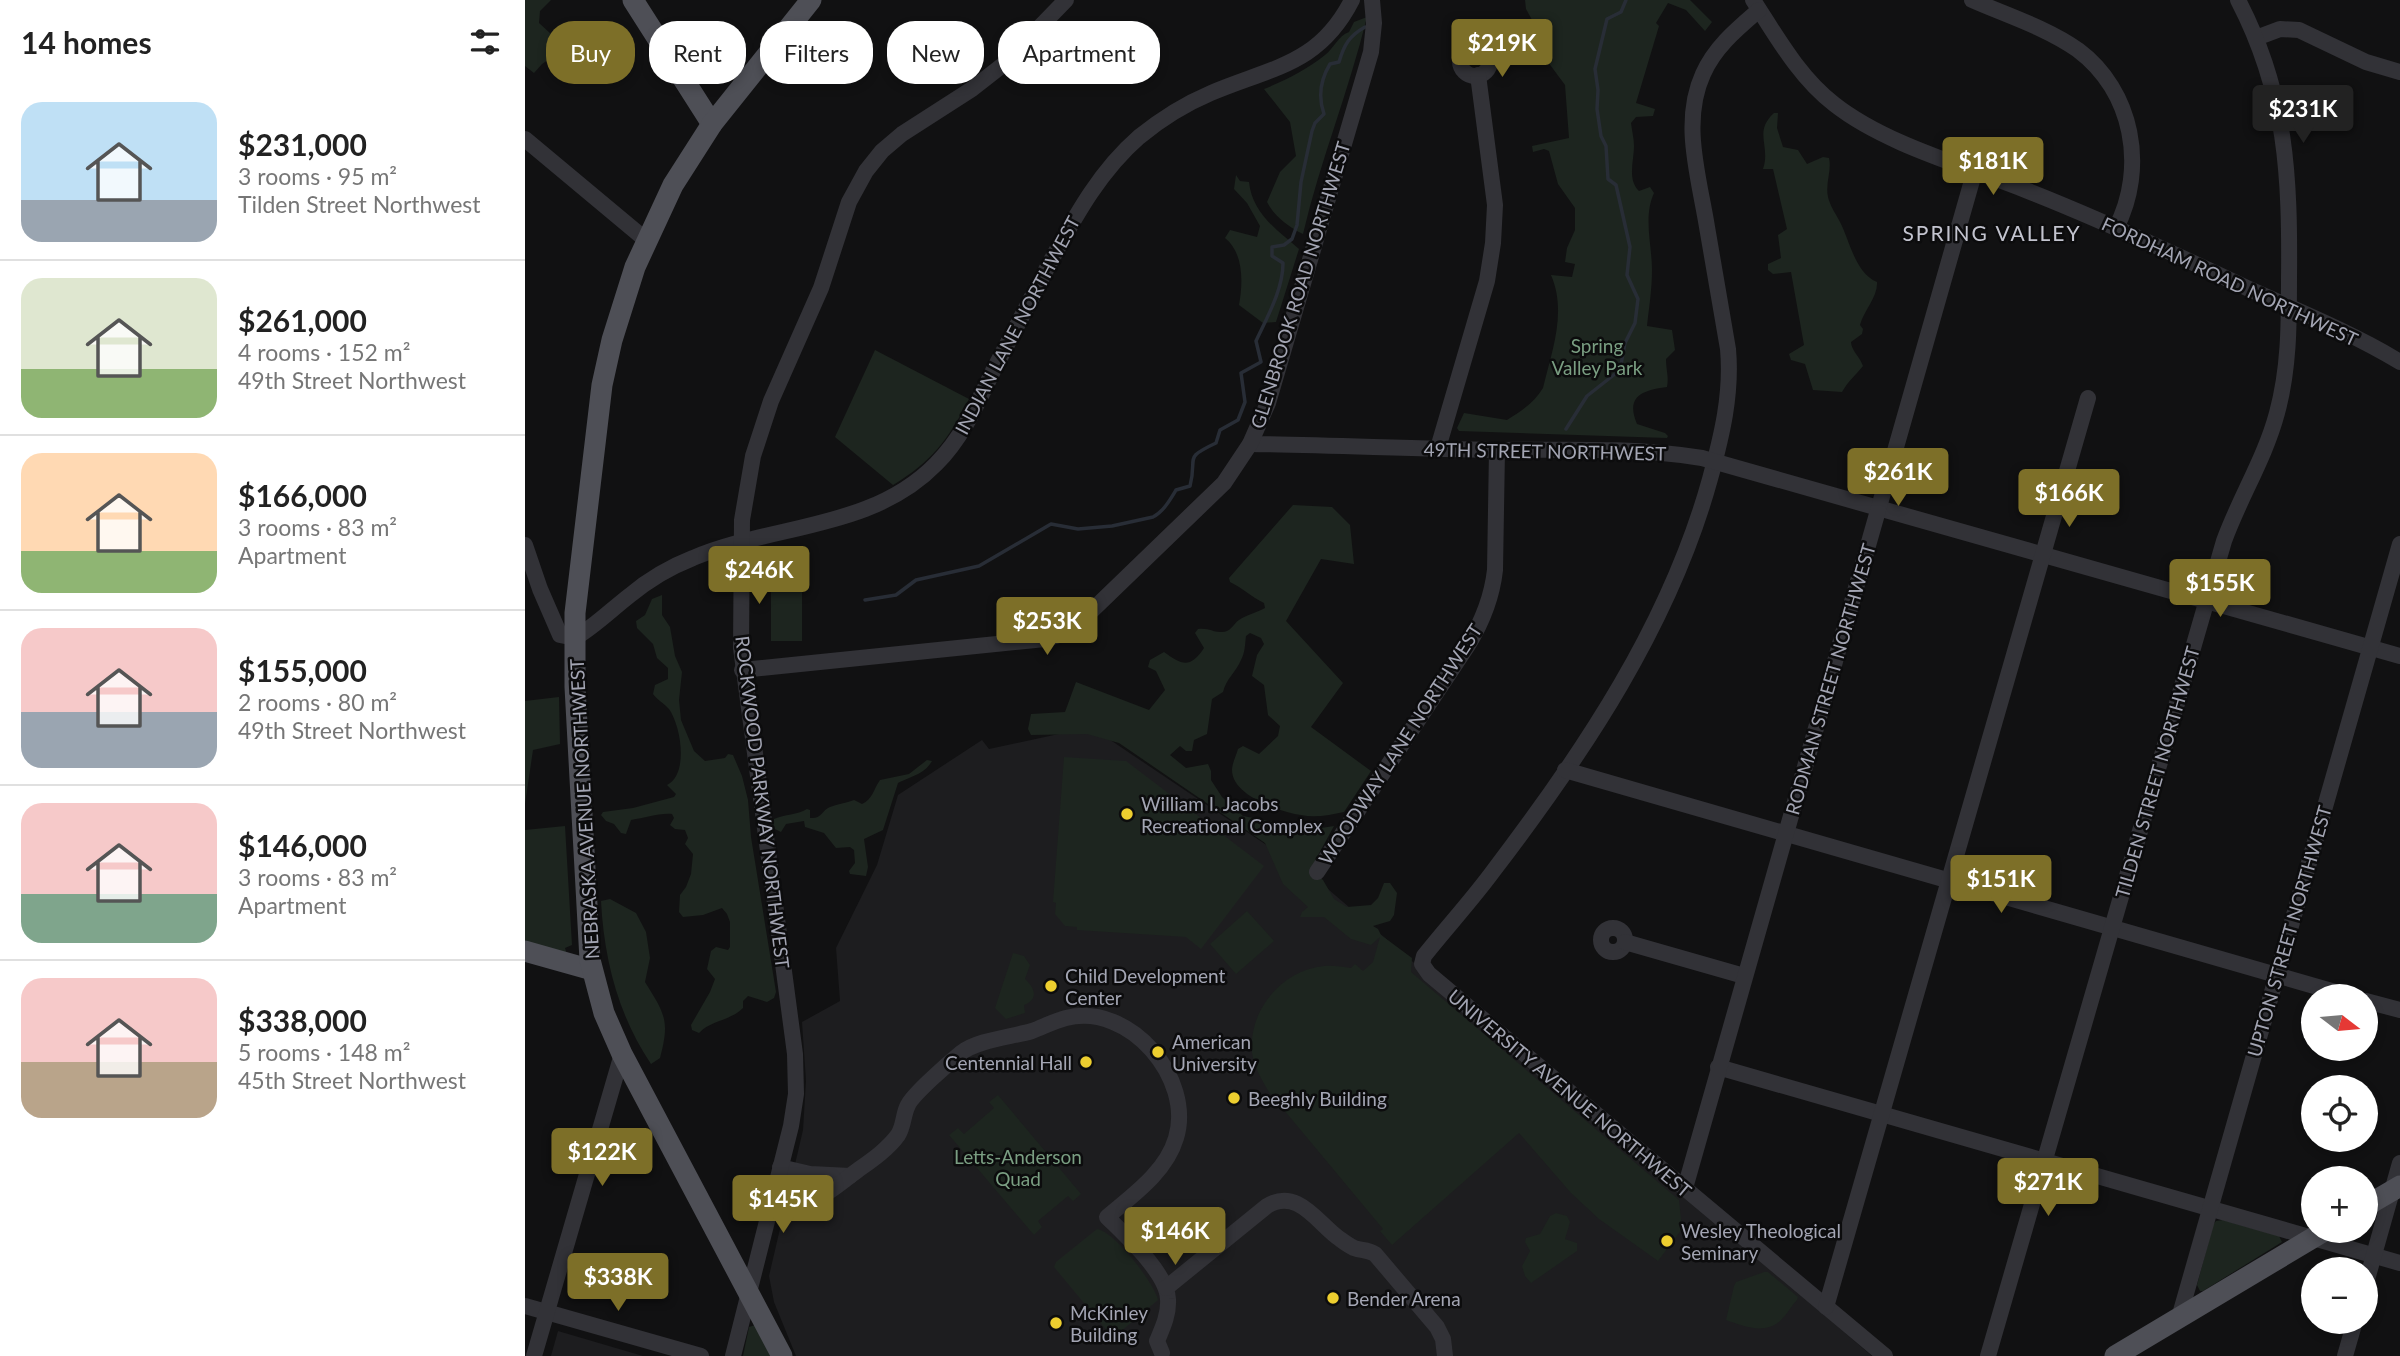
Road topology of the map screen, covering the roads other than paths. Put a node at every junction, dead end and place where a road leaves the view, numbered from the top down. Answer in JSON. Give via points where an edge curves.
{"nodes":[{"id":1,"x":633,"y":0,"type":"edge"},
{"id":2,"x":1066,"y":0,"type":"edge"},
{"id":3,"x":1352,"y":0,"type":"edge"},
{"id":4,"x":1372,"y":0,"type":"edge"},
{"id":5,"x":1972,"y":0,"type":"edge"},
{"id":6,"x":2238,"y":0,"type":"edge"},
{"id":7,"x":810,"y":1,"type":"edge"},
{"id":8,"x":1756,"y":5,"type":"edge"},
{"id":9,"x":2256,"y":38,"type":"junction"},
{"id":10,"x":2400,"y":72,"type":"edge"},
{"id":11,"x":1478,"y":75,"type":"dead end"},
{"id":12,"x":712,"y":124,"type":"junction"},
{"id":13,"x":525,"y":139,"type":"edge"},
{"id":14,"x":1975,"y":170,"type":"junction"},
{"id":15,"x":2116,"y":228,"type":"junction"},
{"id":16,"x":646,"y":240,"type":"junction"},
{"id":17,"x":2289,"y":307,"type":"junction"},
{"id":18,"x":2400,"y":362,"type":"edge"},
{"id":19,"x":2088,"y":398,"type":"dead end"},
{"id":20,"x":1250,"y":444,"type":"junction"},
{"id":21,"x":1438,"y":448,"type":"junction"},
{"id":22,"x":1497,"y":450,"type":"junction"},
{"id":23,"x":1715,"y":461,"type":"junction"},
{"id":24,"x":1879,"y":507,"type":"junction"},
{"id":25,"x":741,"y":542,"type":"junction"},
{"id":26,"x":2400,"y":544,"type":"edge"},
{"id":27,"x":525,"y":545,"type":"edge"},
{"id":28,"x":2043,"y":553,"type":"junction"},
{"id":29,"x":2206,"y":600,"type":"junction"},
{"id":30,"x":575,"y":638,"type":"junction"},
{"id":31,"x":2370,"y":648,"type":"junction"},
{"id":32,"x":2400,"y":656,"type":"edge"},
{"id":33,"x":742,"y":670,"type":"junction"},
{"id":34,"x":1565,"y":770,"type":"junction"},
{"id":35,"x":1785,"y":834,"type":"junction"},
{"id":36,"x":1317,"y":872,"type":"dead end"},
{"id":37,"x":1949,"y":881,"type":"junction"},
{"id":38,"x":2113,"y":928,"type":"junction"},
{"id":39,"x":1625,"y":942,"type":"dead end"},
{"id":40,"x":525,"y":951,"type":"edge"},
{"id":41,"x":592,"y":970,"type":"junction"},
{"id":42,"x":2276,"y":975,"type":"junction"},
{"id":43,"x":1744,"y":976,"type":"junction"},
{"id":44,"x":2307,"y":984,"type":"edge"},
{"id":45,"x":2378,"y":1004,"type":"edge"},
{"id":46,"x":2400,"y":1010,"type":"edge"},
{"id":47,"x":622,"y":1054,"type":"junction"},
{"id":48,"x":1718,"y":1068,"type":"junction"},
{"id":49,"x":1882,"y":1114,"type":"junction"},
{"id":50,"x":2045,"y":1161,"type":"junction"},
{"id":51,"x":2400,"y":1163,"type":"edge"},
{"id":52,"x":780,"y":1167,"type":"junction"},
{"id":53,"x":850,"y":1176,"type":"junction"},
{"id":54,"x":1685,"y":1188,"type":"junction"},
{"id":55,"x":2396,"y":1188,"type":"edge"},
{"id":56,"x":2378,"y":1199,"type":"edge"},
{"id":57,"x":772,"y":1201,"type":"junction"},
{"id":58,"x":2210,"y":1208,"type":"junction"},
{"id":59,"x":2301,"y":1230,"type":"edge"},
{"id":60,"x":2305,"y":1243,"type":"edge"},
{"id":61,"x":2343,"y":1243,"type":"edge"},
{"id":62,"x":2374,"y":1255,"type":"junction"},
{"id":63,"x":2400,"y":1263,"type":"edge"},
{"id":64,"x":1166,"y":1288,"type":"junction"},
{"id":65,"x":749,"y":1295,"type":"junction"},
{"id":66,"x":525,"y":1306,"type":"edge"},
{"id":67,"x":1826,"y":1307,"type":"junction"},
{"id":68,"x":546,"y":1312,"type":"junction"},
{"id":69,"x":2179,"y":1318,"type":"junction"},
{"id":70,"x":2351,"y":1334,"type":"edge"},
{"id":71,"x":1995,"y":1348,"type":"edge"},
{"id":72,"x":1162,"y":1353,"type":"dead end"},
{"id":73,"x":534,"y":1356,"type":"edge"},
{"id":74,"x":701,"y":1356,"type":"edge"},
{"id":75,"x":733,"y":1356,"type":"edge"},
{"id":76,"x":782,"y":1356,"type":"edge"},
{"id":77,"x":1445,"y":1356,"type":"edge"},
{"id":78,"x":1885,"y":1356,"type":"edge"},
{"id":79,"x":1988,"y":1356,"type":"edge"},
{"id":80,"x":2115,"y":1356,"type":"edge"},
{"id":81,"x":2345,"y":1356,"type":"edge"}],
"edges":[{"from":1,"to":12,"type":"main road"},
{"from":2,"to":25,"type":"street","name":"ROCKWOOD PARKWAY NORTHWEST","via":[[1005,64],[902,134],[863,176],[758,438]]},
{"from":3,"to":25,"type":"street","name":"INDIAN LANE NORTHWEST","via":[[1337,26],[1308,53],[1186,105],[1153,126],[1119,157],[1074,218],[969,420],[921,478],[892,498],[857,513]]},
{"from":4,"to":20,"type":"street","name":"GLENBROOK ROAD NORTHWEST","via":[[1371,52],[1269,399]]},
{"from":5,"to":15,"type":"street","via":[[2072,47],[2112,86],[2127,120],[2133,156],[2128,196]]},
{"from":6,"to":9,"type":"street","name":"TILDEN STREET NORTHWEST"},
{"from":7,"to":12,"type":"main road","name":"NEBRASKA AVENUE NORTHWEST"},
{"from":8,"to":14,"type":"street","name":"FORDHAM ROAD NORTHWEST","via":[[1799,69],[1837,107],[1879,132]]},
{"from":8,"to":23,"type":"street","via":[[1712,57],[1693,105],[1693,144],[1729,357],[1727,406]]},
{"from":9,"to":10,"type":"street","via":[[2280,29],[2299,30],[2366,62]]},
{"from":9,"to":17,"type":"street","name":"TILDEN STREET NORTHWEST","via":[[2278,108],[2287,161]]},
{"from":11,"to":21,"type":"street","via":[[1495,205],[1493,243],[1487,281]]},
{"from":12,"to":16,"type":"main road","name":"NEBRASKA AVENUE NORTHWEST","via":[[673,185]]},
{"from":13,"to":16,"type":"street"},
{"from":14,"to":15,"type":"street","name":"FORDHAM ROAD NORTHWEST"},
{"from":14,"to":24,"type":"street","name":"RODMAN STREET NORTHWEST"},
{"from":15,"to":17,"type":"street","name":"FORDHAM ROAD NORTHWEST"},
{"from":16,"to":30,"type":"main road","name":"NEBRASKA AVENUE NORTHWEST","via":[[619,313],[602,385]]},
{"from":17,"to":18,"type":"street","name":"FORDHAM ROAD NORTHWEST"},
{"from":17,"to":29,"type":"street","name":"TILDEN STREET NORTHWEST","via":[[2288,358],[2278,411],[2227,532]]},
{"from":19,"to":28,"type":"street"},
{"from":20,"to":21,"type":"street","name":"49TH STREET NORTHWEST"},
{"from":20,"to":33,"type":"street","name":"GLENBROOK ROAD NORTHWEST","via":[[1207,501],[1067,632],[1045,639]]},
{"from":21,"to":22,"type":"street","name":"49TH STREET NORTHWEST"},
{"from":22,"to":23,"type":"street","name":"49TH STREET NORTHWEST","via":[[1628,450]]},
{"from":22,"to":36,"type":"street","name":"WOODWAY LANE NORTHWEST","via":[[1495,569],[1484,612],[1468,645]]},
{"from":23,"to":24,"type":"street","name":"49TH STREET NORTHWEST"},
{"from":23,"to":34,"type":"street","via":[[1694,530],[1660,613]]},
{"from":24,"to":28,"type":"street","name":"49TH STREET NORTHWEST"},
{"from":24,"to":35,"type":"street","name":"RODMAN STREET NORTHWEST"},
{"from":25,"to":30,"type":"street","name":"INDIAN LANE NORTHWEST","via":[[669,570]]},
{"from":25,"to":33,"type":"street","name":"ROCKWOOD PARKWAY NORTHWEST"},
{"from":26,"to":31,"type":"street","name":"UPTON STREET NORTHWEST"},
{"from":27,"to":30,"type":"street","via":[[560,635]]},
{"from":28,"to":29,"type":"street","name":"49TH STREET NORTHWEST"},
{"from":28,"to":37,"type":"street"},
{"from":29,"to":31,"type":"street","name":"49TH STREET NORTHWEST"},
{"from":29,"to":38,"type":"street","name":"TILDEN STREET NORTHWEST"},
{"from":30,"to":41,"type":"main road","name":"NEBRASKA AVENUE NORTHWEST"},
{"from":31,"to":32,"type":"street","name":"49TH STREET NORTHWEST"},
{"from":31,"to":42,"type":"street","name":"UPTON STREET NORTHWEST"},
{"from":33,"to":52,"type":"street","name":"ROCKWOOD PARKWAY NORTHWEST","via":[[795,1054],[796,1094]]},
{"from":34,"to":35,"type":"street"},
{"from":34,"to":54,"type":"street","name":"UNIVERSITY AVENUE NORTHWEST","via":[[1508,852],[1422,961],[1424,970]]},
{"from":35,"to":37,"type":"street"},
{"from":35,"to":43,"type":"street","name":"RODMAN STREET NORTHWEST"},
{"from":37,"to":38,"type":"street"},
{"from":37,"to":49,"type":"street"},
{"from":38,"to":42,"type":"street"},
{"from":38,"to":50,"type":"street","name":"TILDEN STREET NORTHWEST"},
{"from":39,"to":43,"type":"street"},
{"from":40,"to":41,"type":"main road"},
{"from":41,"to":47,"type":"main road","name":"NEBRASKA AVENUE NORTHWEST"},
{"from":42,"to":44,"type":"street"},
{"from":42,"to":58,"type":"street","name":"UPTON STREET NORTHWEST"},
{"from":43,"to":48,"type":"street","name":"RODMAN STREET NORTHWEST"},
{"from":45,"to":46,"type":"street"},
{"from":47,"to":65,"type":"main road","name":"NEBRASKA AVENUE NORTHWEST"},
{"from":47,"to":68,"type":"street"},
{"from":48,"to":49,"type":"street"},
{"from":48,"to":54,"type":"street","name":"RODMAN STREET NORTHWEST"},
{"from":49,"to":50,"type":"street"},
{"from":49,"to":67,"type":"street"},
{"from":50,"to":58,"type":"street"},
{"from":50,"to":71,"type":"street","name":"TILDEN STREET NORTHWEST"},
{"from":51,"to":55,"type":"street"},
{"from":52,"to":53,"type":"street"},
{"from":52,"to":57,"type":"street","name":"ROCKWOOD PARKWAY NORTHWEST"},
{"from":53,"to":57,"type":"street","via":[[834,1190],[808,1201]]},
{"from":53,"to":64,"type":"street","via":[[899,1134],[908,1103],[963,1051],[1068,1018],[1092,1017],[1116,1024],[1141,1039],[1176,1088],[1180,1121],[1169,1156],[1107,1217]]},
{"from":54,"to":67,"type":"street","name":"UNIVERSITY AVENUE NORTHWEST"},
{"from":55,"to":56,"type":"main road"},
{"from":55,"to":62,"type":"street"},
{"from":57,"to":65,"type":"street","name":"ROCKWOOD PARKWAY NORTHWEST"},
{"from":58,"to":59,"type":"street"},
{"from":58,"to":69,"type":"street","name":"UPTON STREET NORTHWEST"},
{"from":60,"to":69,"type":"main road"},
{"from":61,"to":62,"type":"street"},
{"from":62,"to":63,"type":"street"},
{"from":64,"to":72,"type":"street","via":[[1167,1317],[1157,1341]]},
{"from":64,"to":77,"type":"street","via":[[1267,1206],[1275,1201],[1296,1202],[1333,1235],[1375,1254],[1437,1327]]},
{"from":65,"to":75,"type":"street","name":"ROCKWOOD PARKWAY NORTHWEST"},
{"from":65,"to":76,"type":"main road","name":"NEBRASKA AVENUE NORTHWEST"},
{"from":66,"to":68,"type":"street"},
{"from":67,"to":78,"type":"street","name":"UNIVERSITY AVENUE NORTHWEST"},
{"from":68,"to":73,"type":"street"},
{"from":68,"to":74,"type":"street"},
{"from":69,"to":80,"type":"main road"},
{"from":70,"to":81,"type":"street"},
{"from":71,"to":79,"type":"street","name":"TILDEN STREET NORTHWEST"}]}
